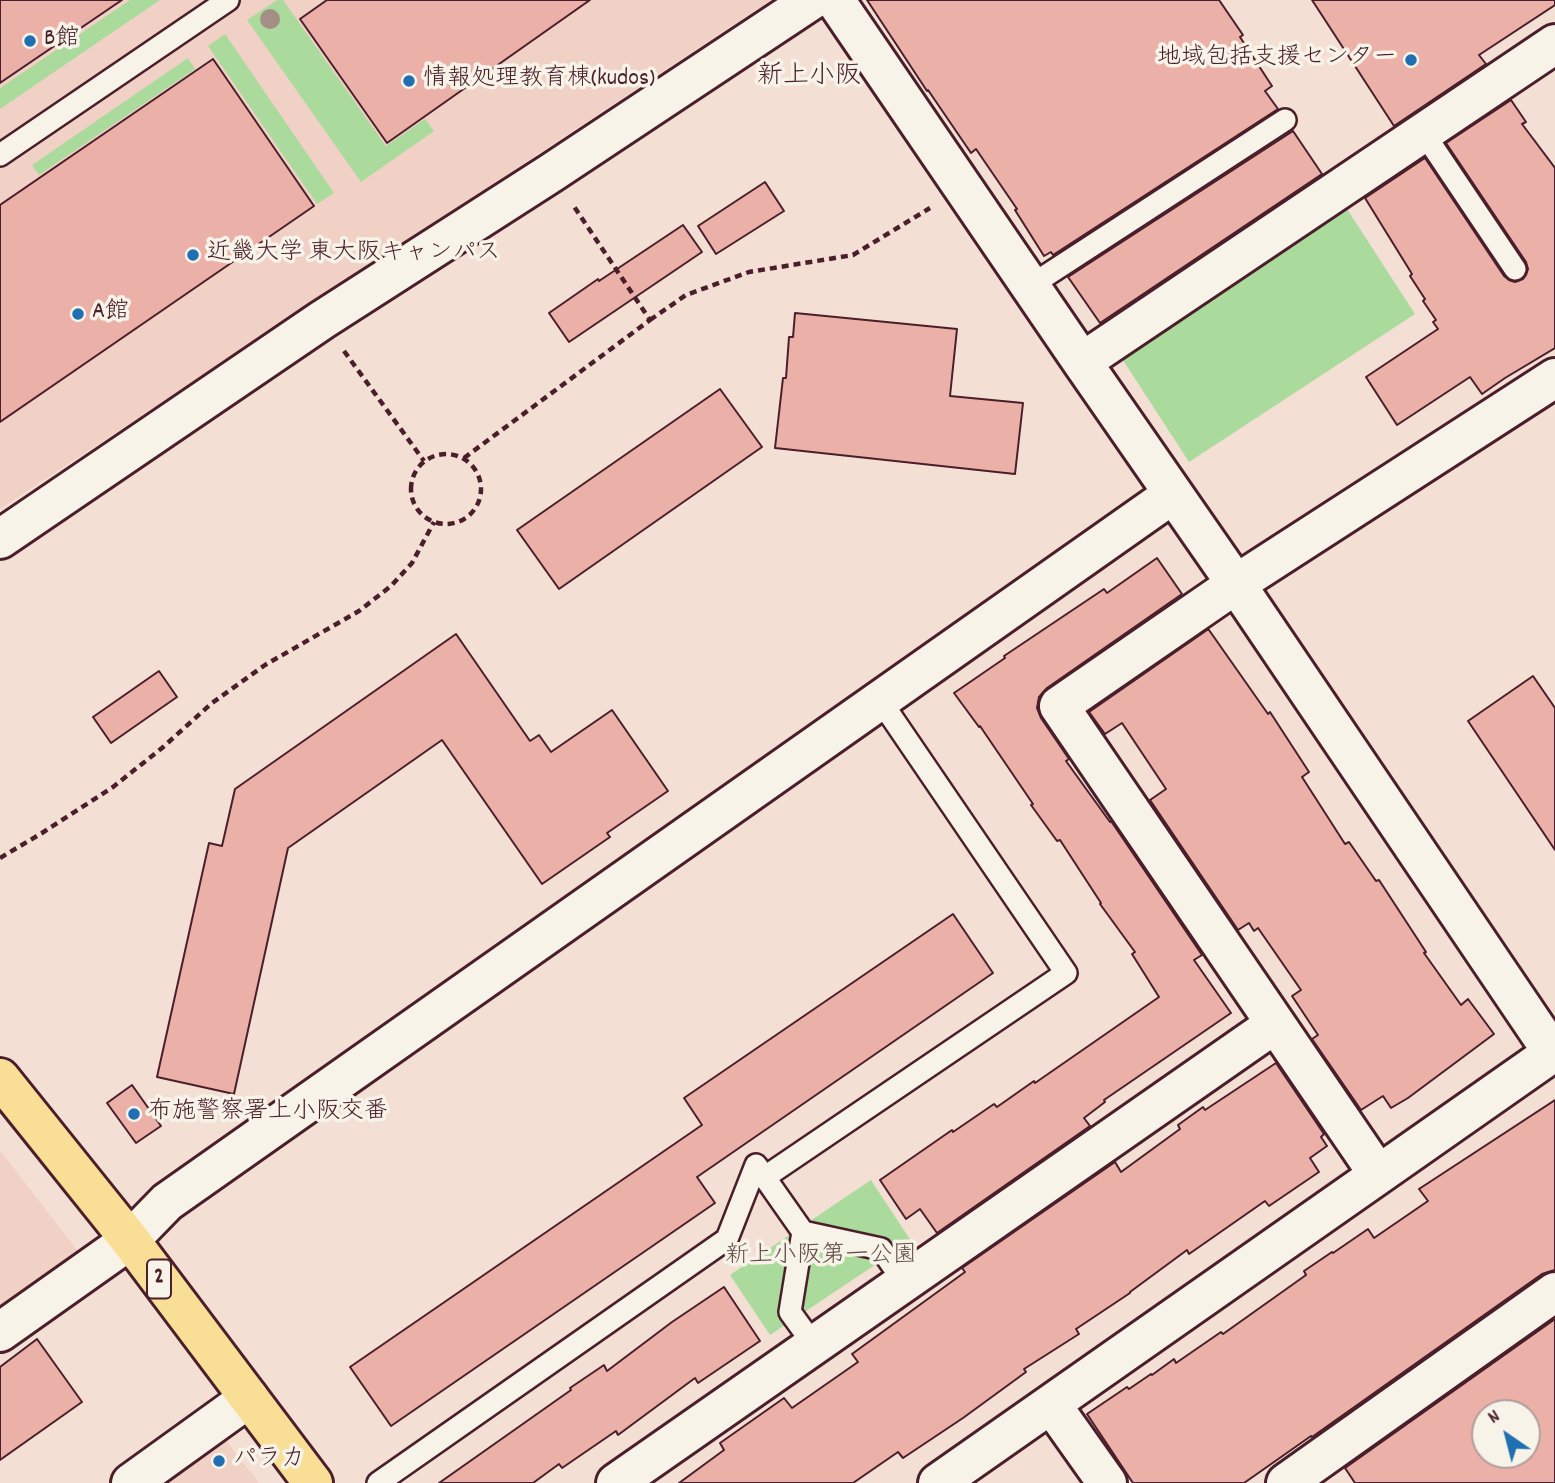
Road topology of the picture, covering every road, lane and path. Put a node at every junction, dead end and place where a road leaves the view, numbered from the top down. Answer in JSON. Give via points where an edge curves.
{"nodes":[{"id":1,"x":228,"y":0,"type":"edge"},
{"id":2,"x":812,"y":0,"type":"edge"},
{"id":3,"x":835,"y":0,"type":"edge"},
{"id":4,"x":1555,"y":44,"type":"edge"},
{"id":5,"x":1285,"y":120,"type":"dead end"},
{"id":6,"x":1423,"y":132,"type":"junction"},
{"id":7,"x":0,"y":155,"type":"edge"},
{"id":8,"x":551,"y":173,"type":"junction"},
{"id":9,"x":962,"y":188,"type":"junction"},
{"id":10,"x":1515,"y":269,"type":"dead end"},
{"id":11,"x":1030,"y":286,"type":"junction"},
{"id":12,"x":322,"y":320,"type":"junction"},
{"id":13,"x":650,"y":320,"type":"junction"},
{"id":14,"x":1082,"y":362,"type":"junction"},
{"id":15,"x":1555,"y":378,"type":"edge"},
{"id":16,"x":464,"y":458,"type":"junction"},
{"id":17,"x":424,"y":461,"type":"junction"},
{"id":18,"x":1173,"y":494,"type":"junction"},
{"id":19,"x":434,"y":522,"type":"junction"},
{"id":20,"x":0,"y":539,"type":"edge"},
{"id":21,"x":1236,"y":584,"type":"junction"},
{"id":22,"x":880,"y":700,"type":"junction"},
{"id":23,"x":0,"y":858,"type":"edge"},
{"id":24,"x":1275,"y":1024,"type":"junction"},
{"id":25,"x":1554,"y":1052,"type":"edge"},
{"id":26,"x":0,"y":1078,"type":"edge"},
{"id":27,"x":1378,"y":1174,"type":"junction"},
{"id":28,"x":765,"y":1177,"type":"junction"},
{"id":29,"x":803,"y":1232,"type":"junction"},
{"id":30,"x":130,"y":1240,"type":"junction"},
{"id":31,"x":904,"y":1282,"type":"junction"},
{"id":32,"x":1555,"y":1292,"type":"edge"},
{"id":33,"x":0,"y":1332,"type":"edge"},
{"id":34,"x":814,"y":1345,"type":"junction"},
{"id":35,"x":249,"y":1398,"type":"junction"},
{"id":36,"x":1051,"y":1404,"type":"junction"},
{"id":37,"x":131,"y":1483,"type":"edge"},
{"id":38,"x":313,"y":1483,"type":"edge"},
{"id":39,"x":378,"y":1483,"type":"edge"},
{"id":40,"x":616,"y":1483,"type":"edge"},
{"id":41,"x":938,"y":1483,"type":"edge"},
{"id":42,"x":1107,"y":1483,"type":"edge"},
{"id":43,"x":1286,"y":1483,"type":"edge"}],
"edges":[{"from":1,"to":7,"type":"lane"},
{"from":2,"to":8,"type":"street"},
{"from":3,"to":9,"type":"street"},
{"from":4,"to":6,"type":"street"},
{"from":5,"to":11,"type":"lane"},
{"from":6,"to":10,"type":"lane"},
{"from":6,"to":14,"type":"street"},
{"from":8,"to":12,"type":"street"},
{"from":8,"to":13,"type":"path"},
{"from":9,"to":11,"type":"street"},
{"from":9,"to":13,"type":"path","via":[[853,256],[749,272],[687,295]]},
{"from":11,"to":14,"type":"street"},
{"from":12,"to":17,"type":"path"},
{"from":12,"to":20,"type":"street"},
{"from":13,"to":16,"type":"path"},
{"from":14,"to":18,"type":"street"},
{"from":15,"to":21,"type":"street"},
{"from":16,"to":17,"type":"path","via":[[450,454]]},
{"from":16,"to":19,"type":"path","via":[[479,479],[478,504],[467,517],[451,524]]},
{"from":17,"to":19,"type":"path","via":[[413,478],[411,496],[419,512]]},
{"from":18,"to":21,"type":"street"},
{"from":18,"to":22,"type":"street"},
{"from":19,"to":23,"type":"path","via":[[412,563],[370,603],[265,665],[212,703],[113,787]]},
{"from":21,"to":24,"type":"street","via":[[1059,706]]},
{"from":21,"to":25,"type":"street"},
{"from":22,"to":28,"type":"lane","via":[[1066,973]]},
{"from":22,"to":30,"type":"street","via":[[167,1202]]},
{"from":24,"to":27,"type":"street"},
{"from":24,"to":31,"type":"street"},
{"from":25,"to":27,"type":"street"},
{"from":26,"to":30,"type":"main road","number":"2"},
{"from":27,"to":36,"type":"street"},
{"from":28,"to":29,"type":"lane"},
{"from":28,"to":39,"type":"lane","via":[[756,1165],[727,1239]]},
{"from":29,"to":31,"type":"lane","via":[[880,1249]]},
{"from":29,"to":34,"type":"lane","via":[[790,1312]]},
{"from":30,"to":33,"type":"street"},
{"from":30,"to":35,"type":"main road","number":"2"},
{"from":31,"to":34,"type":"street"},
{"from":32,"to":43,"type":"street"},
{"from":34,"to":40,"type":"street"},
{"from":35,"to":37,"type":"street"},
{"from":35,"to":38,"type":"main road","number":"2"},
{"from":36,"to":41,"type":"street"},
{"from":36,"to":42,"type":"street"}]}
